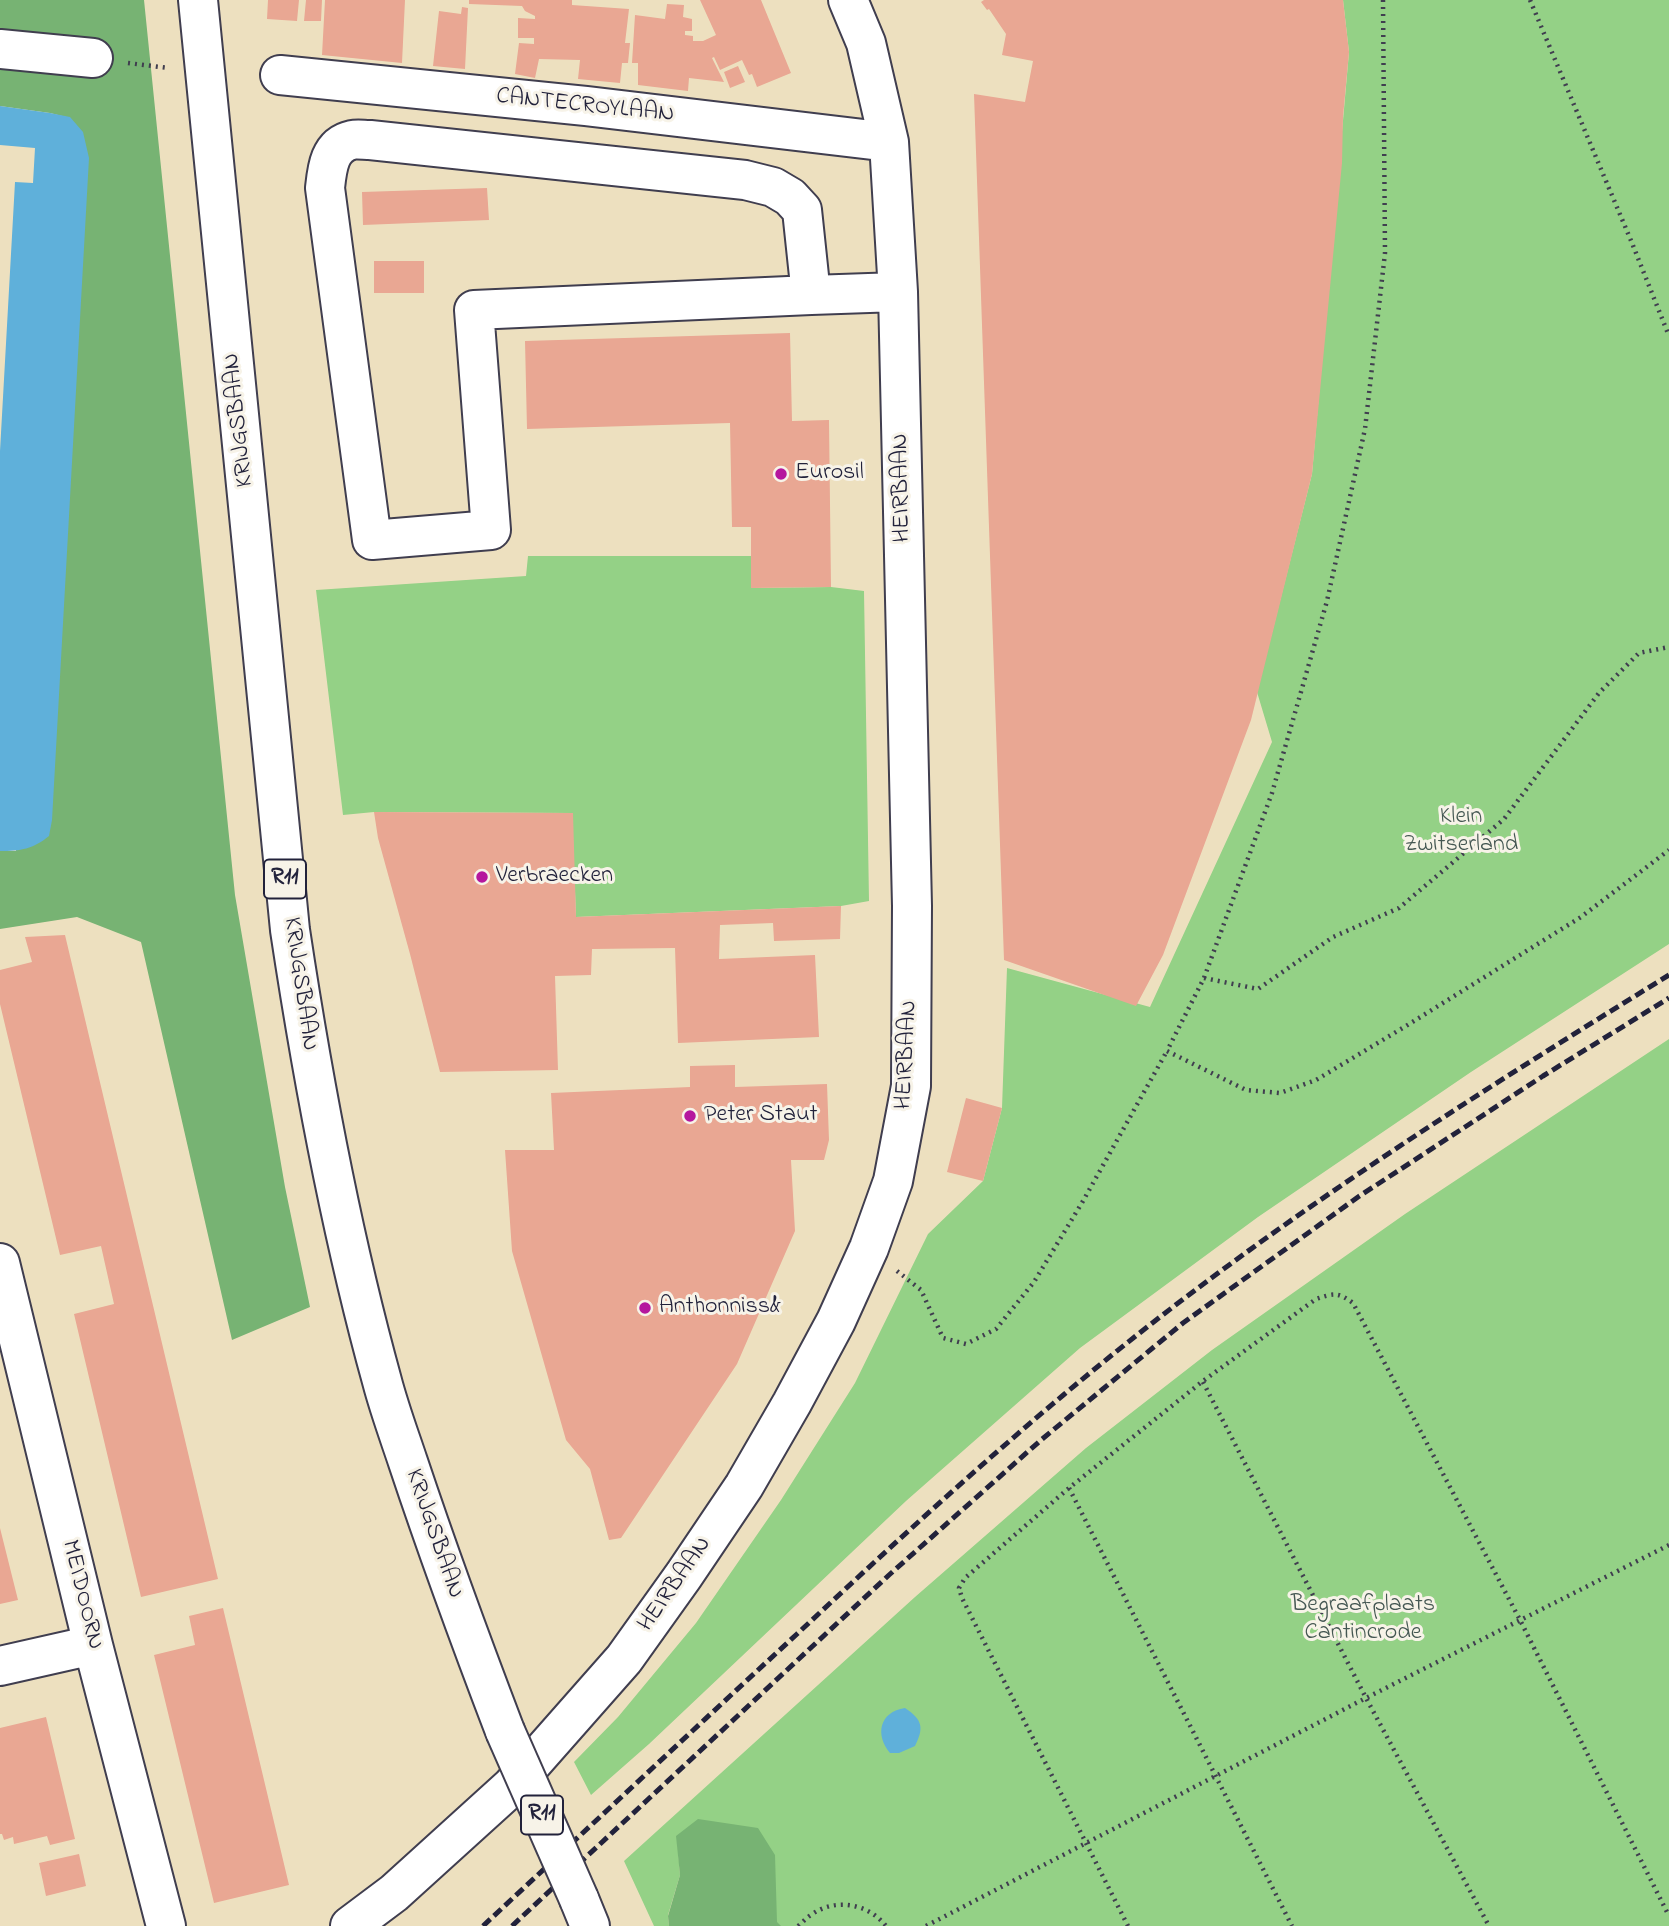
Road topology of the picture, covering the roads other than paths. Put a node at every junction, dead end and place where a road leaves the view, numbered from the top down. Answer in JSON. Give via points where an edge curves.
{"nodes":[{"id":1,"x":198,"y":0,"type":"edge"},
{"id":2,"x":850,"y":1,"type":"edge"},
{"id":3,"x":0,"y":49,"type":"edge"},
{"id":4,"x":93,"y":58,"type":"dead end"},
{"id":5,"x":280,"y":75,"type":"dead end"},
{"id":6,"x":889,"y":142,"type":"junction"},
{"id":7,"x":898,"y":292,"type":"junction"},
{"id":8,"x":811,"y":295,"type":"junction"},
{"id":9,"x":3,"y":1284,"type":"edge"},
{"id":10,"x":93,"y":1645,"type":"junction"},
{"id":11,"x":0,"y":1666,"type":"edge"},
{"id":12,"x":585,"y":1912,"type":"edge"},
{"id":13,"x":166,"y":1926,"type":"edge"},
{"id":14,"x":350,"y":1926,"type":"edge"}],
"edges":[{"from":1,"to":12,"type":"street","name":"KRIJGSBAAN","number":"R11","bridge":true,"via":[[290,930],[323,1127],[382,1382],[430,1531],[505,1731]]},
{"from":2,"to":6,"type":"street","name":"HEIRBAAN","via":[[866,43]]},
{"from":3,"to":4,"type":"street"},
{"from":5,"to":6,"type":"street","name":"CANTECROYLAAN"},
{"from":6,"to":7,"type":"street","name":"HEIRBAAN"},
{"from":7,"to":8,"type":"street"},
{"from":7,"to":14,"type":"street","name":"HEIRBAAN","via":[[912,906],[911,1086],[893,1181],[869,1248],[792,1404],[751,1474],[624,1659],[512,1786],[394,1893]]},
{"from":8,"to":8,"type":"street","via":[[802,210],[773,187],[745,180],[351,140],[336,149],[328,163],[325,188],[372,540],[491,530],[474,310]]},
{"from":9,"to":10,"type":"street","name":"MEIDOORN"},
{"from":10,"to":11,"type":"street"},
{"from":10,"to":13,"type":"street","name":"MEIDOORN"}]}
